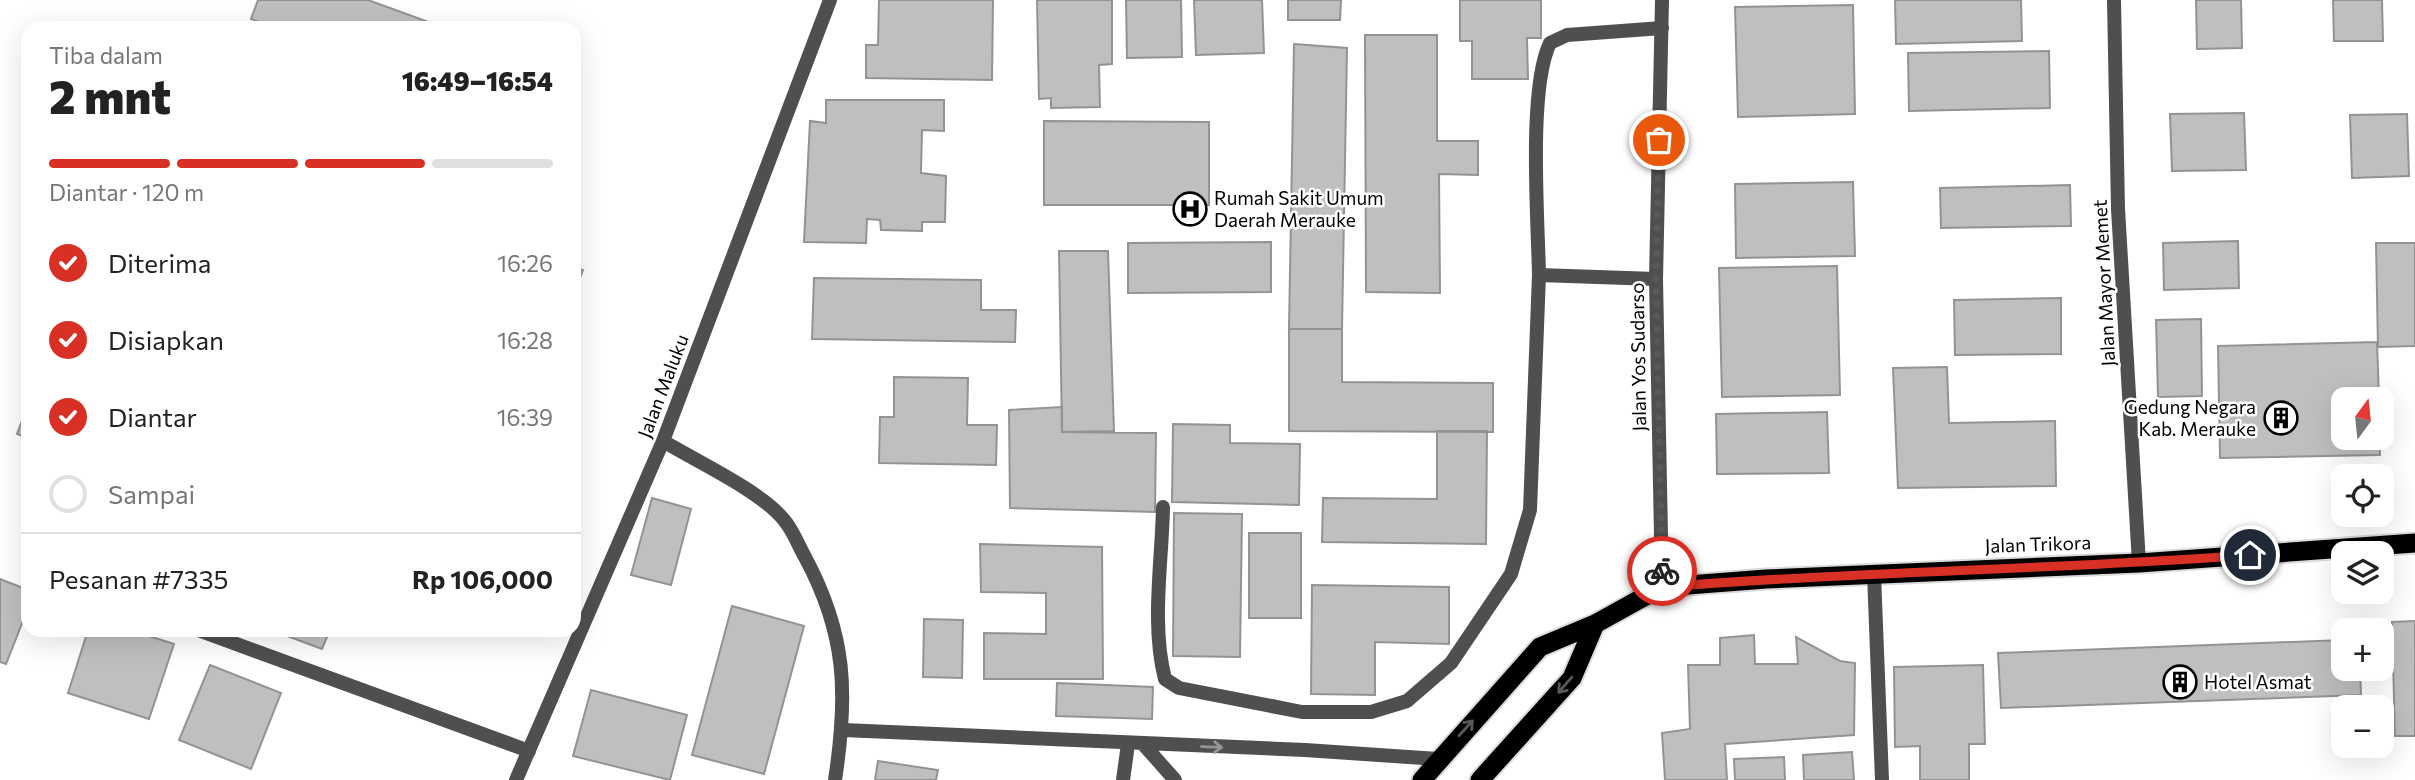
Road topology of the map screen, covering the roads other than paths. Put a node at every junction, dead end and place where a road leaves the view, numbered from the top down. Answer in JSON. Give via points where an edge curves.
{"nodes":[{"id":1,"x":830,"y":0,"type":"edge"},
{"id":2,"x":1662,"y":0,"type":"edge"},
{"id":3,"x":2113,"y":0,"type":"edge"},
{"id":4,"x":1662,"y":28,"type":"junction"},
{"id":5,"x":1539,"y":275,"type":"junction"},
{"id":6,"x":1656,"y":279,"type":"junction"},
{"id":7,"x":663,"y":441,"type":"junction"},
{"id":8,"x":1163,"y":507,"type":"dead end"},
{"id":9,"x":2415,"y":543,"type":"edge"},
{"id":10,"x":2139,"y":563,"type":"junction"},
{"id":11,"x":1874,"y":574,"type":"junction"},
{"id":12,"x":1662,"y":587,"type":"junction"},
{"id":13,"x":1595,"y":624,"type":"junction"},
{"id":14,"x":581,"y":629,"type":"edge"},
{"id":15,"x":218,"y":637,"type":"edge"},
{"id":16,"x":578,"y":637,"type":"edge"},
{"id":17,"x":843,"y":730,"type":"junction"},
{"id":18,"x":1128,"y":744,"type":"junction"},
{"id":19,"x":1144,"y":745,"type":"junction"},
{"id":20,"x":528,"y":751,"type":"junction"},
{"id":21,"x":1438,"y":760,"type":"junction"},
{"id":22,"x":516,"y":780,"type":"edge"},
{"id":23,"x":835,"y":780,"type":"edge"},
{"id":24,"x":1123,"y":780,"type":"edge"},
{"id":25,"x":1175,"y":780,"type":"edge"},
{"id":26,"x":1422,"y":780,"type":"edge"},
{"id":27,"x":1480,"y":780,"type":"edge"},
{"id":28,"x":1882,"y":780,"type":"edge"}],
"edges":[{"from":1,"to":7,"type":"street","name":"Jalan Maluku"},
{"from":2,"to":4,"type":"street","name":"Jalan Yos Sudarso"},
{"from":3,"to":10,"type":"street","name":"Jalan Mayor Memet","via":[[2118,209]]},
{"from":4,"to":5,"type":"street","via":[[1567,35],[1550,43],[1541,73],[1538,131]]},
{"from":4,"to":6,"type":"street","name":"Jalan Yos Sudarso"},
{"from":5,"to":6,"type":"street"},
{"from":5,"to":8,"type":"street","via":[[1530,510],[1511,574],[1451,663],[1407,701],[1371,712],[1302,712],[1179,688],[1165,679],[1160,660]]},
{"from":6,"to":12,"type":"street","name":"Jalan Yos Sudarso"},
{"from":7,"to":14,"type":"street","name":"Jalan Maluku"},
{"from":7,"to":17,"type":"street","via":[[759,499],[784,520],[832,614],[844,698]]},
{"from":9,"to":10,"type":"highway","name":"Jalan Trikora"},
{"from":10,"to":11,"type":"highway","name":"Jalan Trikora"},
{"from":11,"to":12,"type":"highway","name":"Jalan Trikora"},
{"from":11,"to":28,"type":"street"},
{"from":12,"to":13,"type":"highway"},
{"from":21,"to":13,"type":"highway","one_way":true,"via":[[1540,647]]},
{"from":13,"to":27,"type":"highway","one_way":true,"via":[[1572,678]]},
{"from":15,"to":20,"type":"street"},
{"from":16,"to":20,"type":"street","name":"Jalan Maluku"},
{"from":17,"to":18,"type":"street"},
{"from":17,"to":23,"type":"street"},
{"from":18,"to":19,"type":"street"},
{"from":18,"to":24,"type":"street"},
{"from":19,"to":21,"type":"street","one_way":true},
{"from":19,"to":25,"type":"street"},
{"from":20,"to":22,"type":"street","name":"Jalan Maluku"},
{"from":21,"to":26,"type":"highway"}]}
